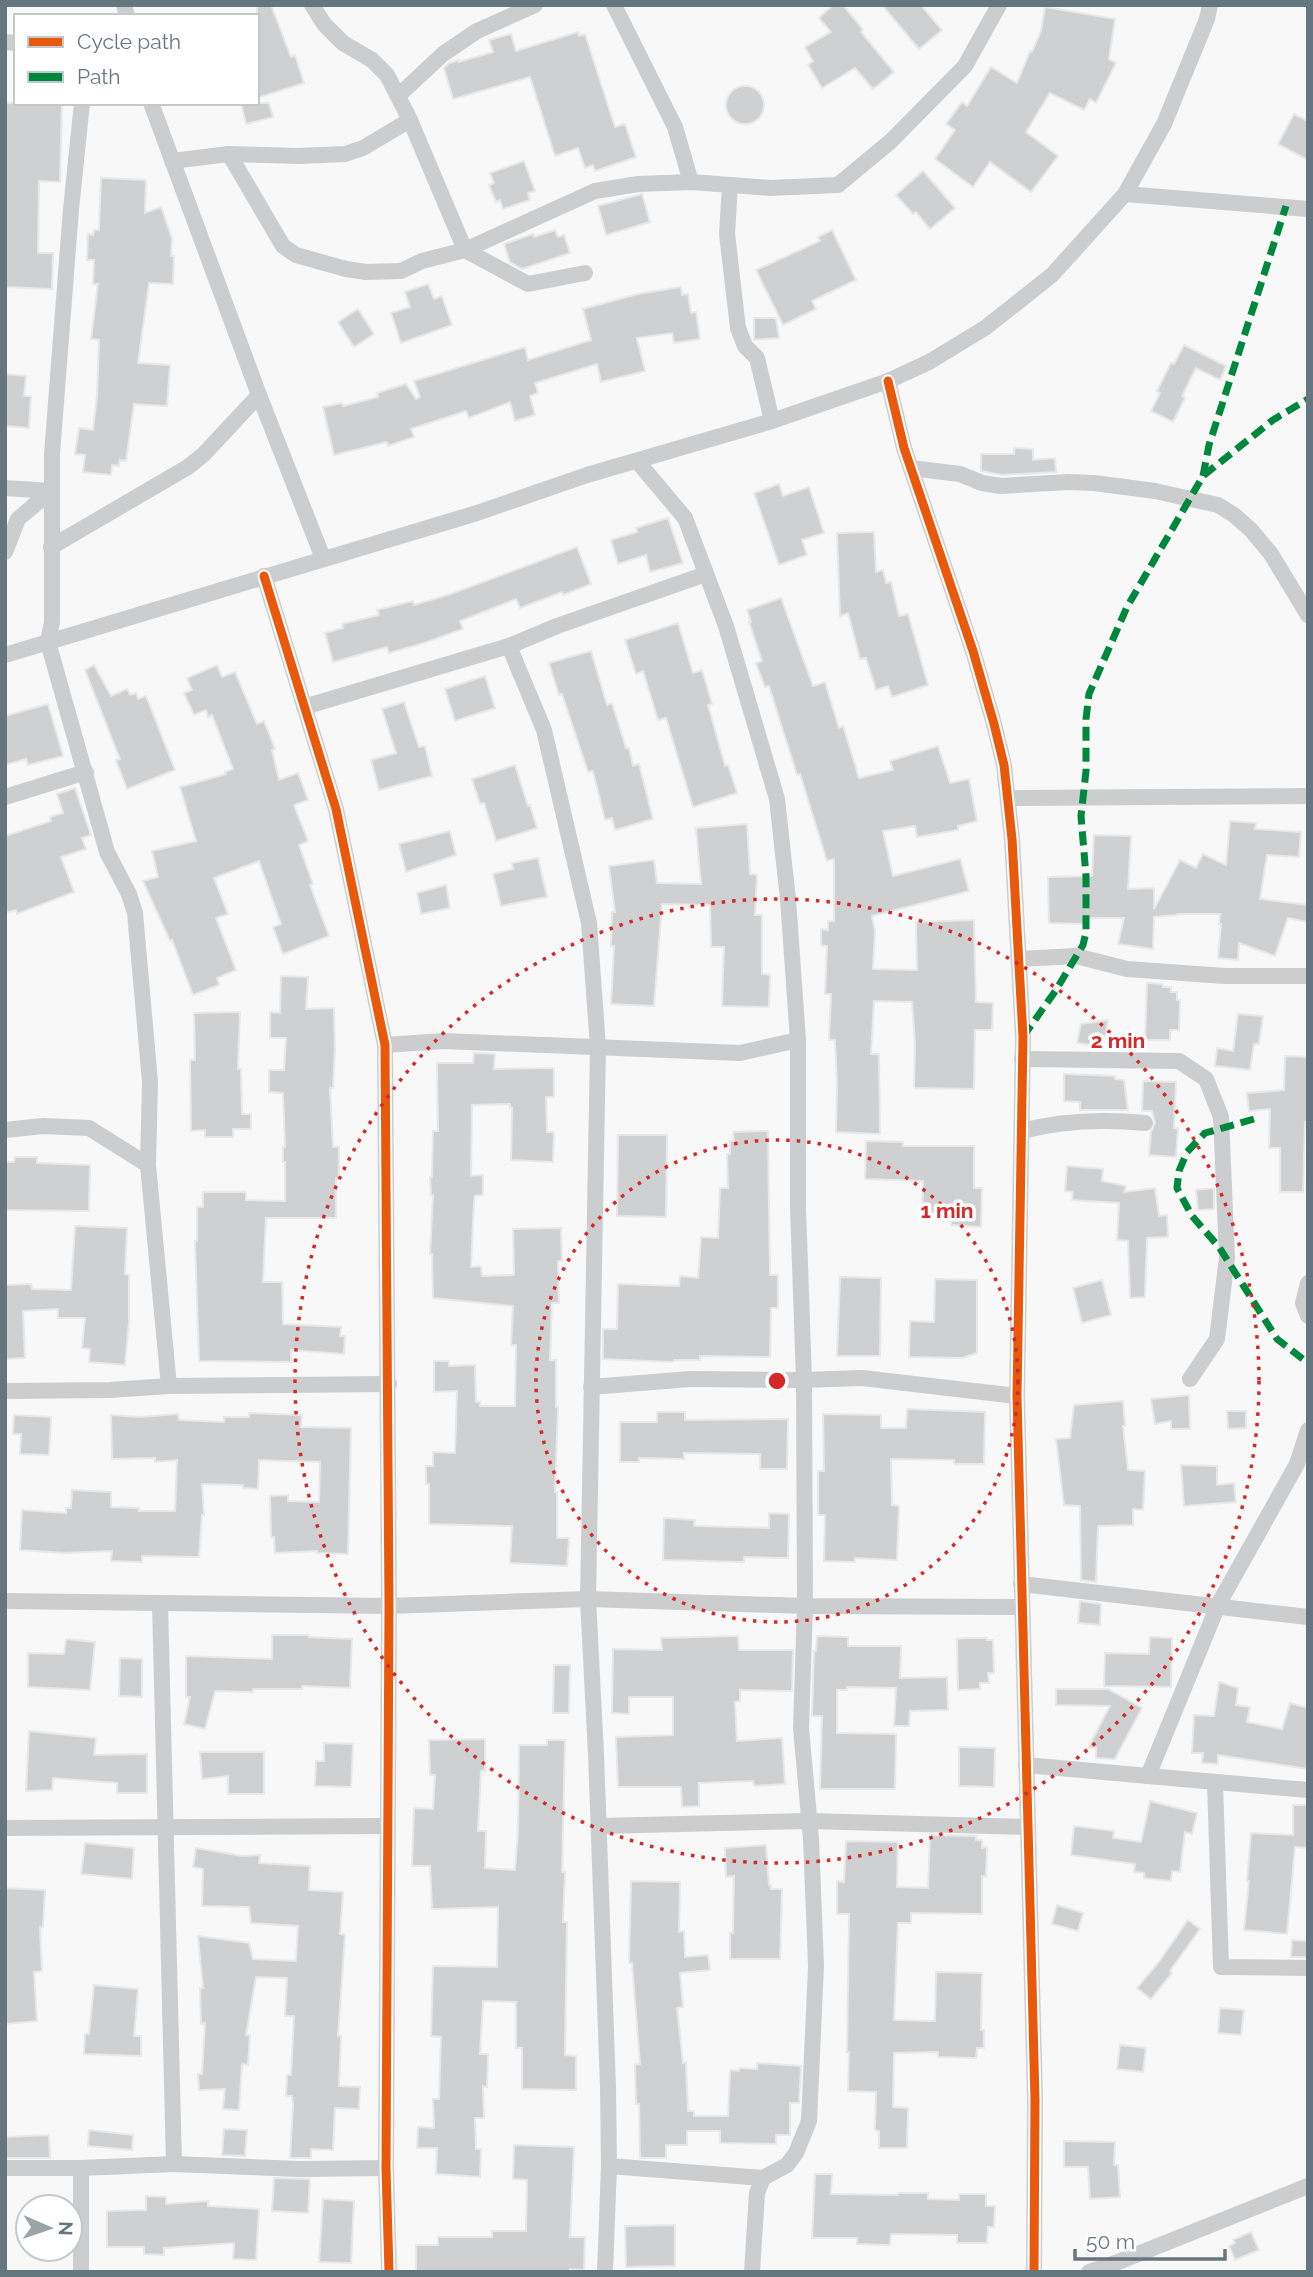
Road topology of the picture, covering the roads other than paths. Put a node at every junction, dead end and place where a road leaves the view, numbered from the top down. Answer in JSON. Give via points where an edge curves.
{"nodes":[{"id":1,"x":312,"y":5,"type":"edge"},
{"id":2,"x":535,"y":5,"type":"edge"},
{"id":3,"x":614,"y":5,"type":"edge"},
{"id":4,"x":999,"y":5,"type":"edge"},
{"id":5,"x":1210,"y":5,"type":"edge"},
{"id":6,"x":398,"y":96,"type":"junction"},
{"id":7,"x":82,"y":105,"type":"edge"},
{"id":8,"x":152,"y":105,"type":"edge"},
{"id":9,"x":410,"y":120,"type":"junction"},
{"id":10,"x":229,"y":154,"type":"junction"},
{"id":11,"x":172,"y":161,"type":"junction"},
{"id":12,"x":691,"y":181,"type":"junction"},
{"id":13,"x":730,"y":185,"type":"junction"},
{"id":14,"x":1125,"y":194,"type":"junction"},
{"id":15,"x":1308,"y":209,"type":"edge"},
{"id":16,"x":465,"y":250,"type":"junction"},
{"id":17,"x":585,"y":273,"type":"dead end"},
{"id":18,"x":888,"y":381,"type":"junction"},
{"id":19,"x":259,"y":395,"type":"junction"},
{"id":20,"x":772,"y":421,"type":"junction"},
{"id":21,"x":637,"y":461,"type":"junction"},
{"id":22,"x":912,"y":467,"type":"junction"},
{"id":23,"x":5,"y":488,"type":"edge"},
{"id":24,"x":51,"y":491,"type":"junction"},
{"id":25,"x":51,"y":547,"type":"junction"},
{"id":26,"x":5,"y":552,"type":"edge"},
{"id":27,"x":323,"y":558,"type":"junction"},
{"id":28,"x":706,"y":574,"type":"junction"},
{"id":29,"x":264,"y":576,"type":"junction"},
{"id":30,"x":1308,"y":615,"type":"edge"},
{"id":31,"x":48,"y":642,"type":"junction"},
{"id":32,"x":509,"y":646,"type":"junction"},
{"id":33,"x":5,"y":655,"type":"edge"},
{"id":34,"x":304,"y":707,"type":"junction"},
{"id":35,"x":86,"y":772,"type":"junction"},
{"id":36,"x":1308,"y":796,"type":"edge"},
{"id":37,"x":5,"y":797,"type":"edge"},
{"id":38,"x":1009,"y":798,"type":"junction"},
{"id":39,"x":1018,"y":959,"type":"junction"},
{"id":40,"x":1308,"y":976,"type":"edge"},
{"id":41,"x":798,"y":1040,"type":"junction"},
{"id":42,"x":385,"y":1045,"type":"junction"},
{"id":43,"x":598,"y":1047,"type":"junction"},
{"id":44,"x":1022,"y":1059,"type":"junction"},
{"id":45,"x":1145,"y":1123,"type":"dead end"},
{"id":46,"x":5,"y":1130,"type":"edge"},
{"id":47,"x":1022,"y":1131,"type":"junction"},
{"id":48,"x":148,"y":1165,"type":"junction"},
{"id":49,"x":1308,"y":1283,"type":"edge"},
{"id":50,"x":1308,"y":1317,"type":"edge"},
{"id":51,"x":1190,"y":1379,"type":"dead end"},
{"id":52,"x":804,"y":1380,"type":"junction"},
{"id":53,"x":389,"y":1384,"type":"junction"},
{"id":54,"x":169,"y":1386,"type":"junction"},
{"id":55,"x":591,"y":1387,"type":"junction"},
{"id":56,"x":5,"y":1391,"type":"edge"},
{"id":57,"x":1017,"y":1396,"type":"junction"},
{"id":58,"x":1308,"y":1430,"type":"edge"},
{"id":59,"x":1021,"y":1584,"type":"junction"},
{"id":60,"x":588,"y":1600,"type":"junction"},
{"id":61,"x":5,"y":1601,"type":"edge"},
{"id":62,"x":160,"y":1603,"type":"junction"},
{"id":63,"x":389,"y":1605,"type":"junction"},
{"id":64,"x":1218,"y":1605,"type":"junction"},
{"id":65,"x":805,"y":1606,"type":"junction"},
{"id":66,"x":1021,"y":1606,"type":"junction"},
{"id":67,"x":1308,"y":1616,"type":"edge"},
{"id":68,"x":1026,"y":1765,"type":"junction"},
{"id":69,"x":1147,"y":1776,"type":"junction"},
{"id":70,"x":1215,"y":1783,"type":"junction"},
{"id":71,"x":1308,"y":1790,"type":"edge"},
{"id":72,"x":809,"y":1821,"type":"junction"},
{"id":73,"x":387,"y":1826,"type":"junction"},
{"id":74,"x":599,"y":1826,"type":"junction"},
{"id":75,"x":164,"y":1827,"type":"junction"},
{"id":76,"x":5,"y":1828,"type":"edge"},
{"id":77,"x":1028,"y":1828,"type":"junction"},
{"id":78,"x":1308,"y":1968,"type":"edge"},
{"id":79,"x":174,"y":2164,"type":"junction"},
{"id":80,"x":609,"y":2166,"type":"junction"},
{"id":81,"x":5,"y":2168,"type":"edge"},
{"id":82,"x":80,"y":2168,"type":"junction"},
{"id":83,"x":386,"y":2168,"type":"junction"},
{"id":84,"x":763,"y":2178,"type":"junction"},
{"id":85,"x":1308,"y":2186,"type":"edge"},
{"id":86,"x":81,"y":2272,"type":"edge"},
{"id":87,"x":389,"y":2272,"type":"edge"},
{"id":88,"x":605,"y":2272,"type":"edge"},
{"id":89,"x":752,"y":2272,"type":"edge"},
{"id":90,"x":1034,"y":2272,"type":"edge"},
{"id":91,"x":1089,"y":2272,"type":"edge"}],
"edges":[{"from":1,"to":6,"type":"street","via":[[343,43],[387,75]]},
{"from":2,"to":6,"type":"street","via":[[477,31],[443,54]]},
{"from":3,"to":12,"type":"street","via":[[675,127]]},
{"from":4,"to":13,"type":"street","via":[[965,66],[891,141],[838,185]]},
{"from":5,"to":14,"type":"street","via":[[1164,124]]},
{"from":6,"to":9,"type":"street"},
{"from":7,"to":24,"type":"street"},
{"from":8,"to":11,"type":"street"},
{"from":9,"to":10,"type":"street","via":[[345,154]]},
{"from":9,"to":16,"type":"street"},
{"from":10,"to":11,"type":"street"},
{"from":10,"to":16,"type":"street","via":[[275,236],[296,255],[346,270],[386,273]]},
{"from":11,"to":19,"type":"street"},
{"from":12,"to":13,"type":"street"},
{"from":12,"to":16,"type":"street","via":[[595,191]]},
{"from":13,"to":20,"type":"street","via":[[727,234],[737,328],[757,358]]},
{"from":14,"to":15,"type":"street"},
{"from":14,"to":18,"type":"street","via":[[1052,275],[985,328]]},
{"from":16,"to":17,"type":"street","via":[[528,284]]},
{"from":18,"to":20,"type":"street"},
{"from":18,"to":22,"type":"street"},
{"from":19,"to":25,"type":"street","via":[[188,467]]},
{"from":19,"to":27,"type":"street"},
{"from":20,"to":21,"type":"street"},
{"from":21,"to":27,"type":"street"},
{"from":21,"to":28,"type":"street","via":[[685,518]]},
{"from":22,"to":30,"type":"street","via":[[1001,486],[1094,483],[1218,505],[1251,530],[1271,554]]},
{"from":22,"to":38,"type":"street","via":[[973,651]]},
{"from":23,"to":24,"type":"street"},
{"from":24,"to":25,"type":"street"},
{"from":24,"to":26,"type":"street","via":[[18,519]]},
{"from":25,"to":31,"type":"street"},
{"from":27,"to":29,"type":"street"},
{"from":28,"to":32,"type":"street"},
{"from":28,"to":41,"type":"street","via":[[777,799]]},
{"from":29,"to":31,"type":"street"},
{"from":29,"to":34,"type":"street"},
{"from":31,"to":33,"type":"street"},
{"from":31,"to":35,"type":"street"},
{"from":32,"to":34,"type":"street"},
{"from":32,"to":43,"type":"street","via":[[544,730],[589,923]]},
{"from":34,"to":42,"type":"street","via":[[336,809]]},
{"from":35,"to":37,"type":"street"},
{"from":35,"to":48,"type":"street","via":[[107,852],[135,913],[150,1082]]},
{"from":36,"to":38,"type":"street"},
{"from":38,"to":39,"type":"street"},
{"from":39,"to":40,"type":"street","via":[[1076,956],[1139,970]]},
{"from":39,"to":44,"type":"street"},
{"from":41,"to":43,"type":"street","via":[[740,1053]]},
{"from":41,"to":52,"type":"street"},
{"from":42,"to":43,"type":"street","via":[[444,1041]]},
{"from":42,"to":53,"type":"street"},
{"from":43,"to":55,"type":"street"},
{"from":44,"to":47,"type":"street"},
{"from":44,"to":51,"type":"street","via":[[1180,1062],[1206,1079],[1221,1117],[1227,1258],[1217,1339]]},
{"from":45,"to":47,"type":"street","via":[[1083,1121]]},
{"from":46,"to":48,"type":"street","via":[[89,1128]]},
{"from":47,"to":57,"type":"street"},
{"from":48,"to":54,"type":"street"},
{"from":49,"to":50,"type":"street","via":[[1303,1303]]},
{"from":52,"to":55,"type":"street","via":[[691,1379]]},
{"from":52,"to":57,"type":"street","via":[[862,1378]]},
{"from":52,"to":65,"type":"street"},
{"from":53,"to":54,"type":"street"},
{"from":53,"to":63,"type":"street"},
{"from":54,"to":56,"type":"street"},
{"from":55,"to":60,"type":"street"},
{"from":57,"to":59,"type":"street"},
{"from":58,"to":64,"type":"street","via":[[1297,1464]]},
{"from":59,"to":64,"type":"street"},
{"from":59,"to":66,"type":"street"},
{"from":60,"to":63,"type":"street"},
{"from":60,"to":65,"type":"street"},
{"from":60,"to":74,"type":"street"},
{"from":61,"to":62,"type":"street"},
{"from":62,"to":63,"type":"street"},
{"from":62,"to":75,"type":"street"},
{"from":63,"to":73,"type":"street"},
{"from":64,"to":67,"type":"street"},
{"from":64,"to":69,"type":"street"},
{"from":65,"to":66,"type":"street"},
{"from":65,"to":72,"type":"street","via":[[801,1728]]},
{"from":66,"to":68,"type":"street"},
{"from":68,"to":69,"type":"street"},
{"from":68,"to":77,"type":"street"},
{"from":69,"to":70,"type":"street"},
{"from":70,"to":71,"type":"street"},
{"from":70,"to":78,"type":"street","via":[[1222,1966]]},
{"from":72,"to":74,"type":"street"},
{"from":72,"to":77,"type":"street"},
{"from":72,"to":84,"type":"street","via":[[816,1966],[809,2121],[787,2165]]},
{"from":73,"to":75,"type":"street"},
{"from":73,"to":83,"type":"street"},
{"from":74,"to":80,"type":"street"},
{"from":75,"to":76,"type":"street"},
{"from":75,"to":79,"type":"street"},
{"from":77,"to":90,"type":"street"},
{"from":79,"to":82,"type":"street"},
{"from":79,"to":83,"type":"street"},
{"from":80,"to":84,"type":"street"},
{"from":80,"to":88,"type":"street"},
{"from":81,"to":82,"type":"street"},
{"from":82,"to":86,"type":"street"},
{"from":83,"to":87,"type":"street"},
{"from":84,"to":89,"type":"street","via":[[757,2193]]},
{"from":85,"to":91,"type":"street"}]}
